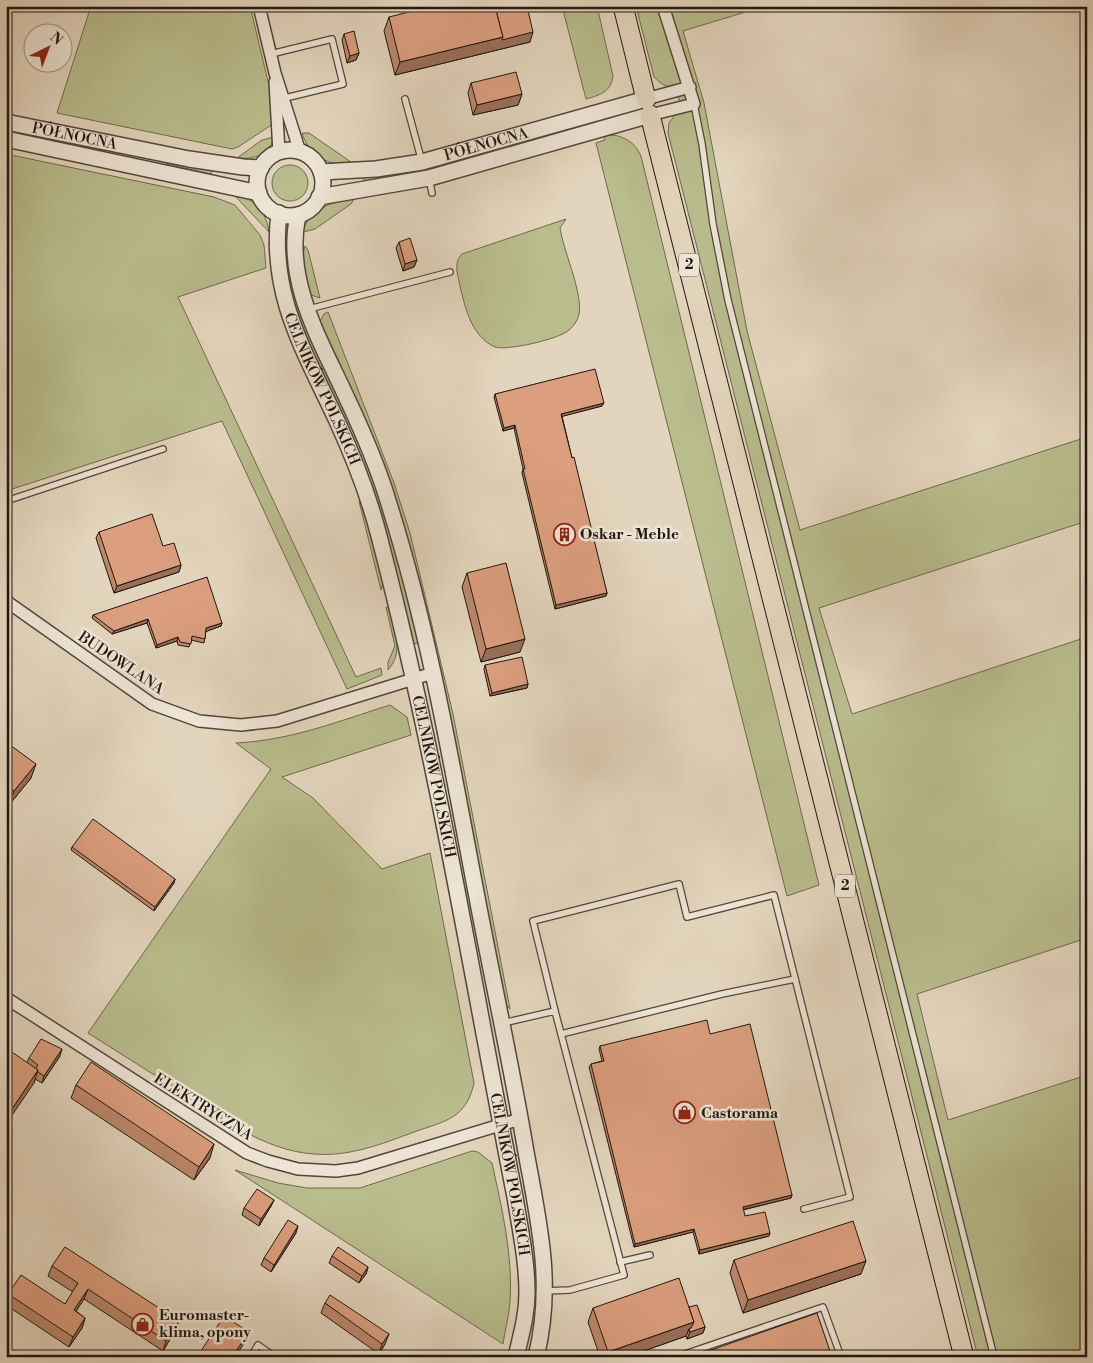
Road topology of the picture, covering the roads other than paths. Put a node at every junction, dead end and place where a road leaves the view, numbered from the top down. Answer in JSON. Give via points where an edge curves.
{"nodes":[{"id":1,"x":259,"y":6,"type":"edge"},
{"id":2,"x":623,"y":6,"type":"edge"},
{"id":3,"x":663,"y":6,"type":"edge"},
{"id":4,"x":271,"y":54,"type":"junction"},
{"id":5,"x":275,"y":73,"type":"junction"},
{"id":6,"x":690,"y":87,"type":"junction"},
{"id":7,"x":285,"y":98,"type":"junction"},
{"id":8,"x":405,"y":99,"type":"dead end"},
{"id":9,"x":694,"y":104,"type":"junction"},
{"id":10,"x":648,"y":107,"type":"junction"},
{"id":11,"x":6,"y":122,"type":"edge"},
{"id":12,"x":6,"y":139,"type":"edge"},
{"id":13,"x":279,"y":152,"type":"junction"},
{"id":14,"x":300,"y":152,"type":"junction"},
{"id":15,"x":422,"y":162,"type":"junction"},
{"id":16,"x":261,"y":168,"type":"junction"},
{"id":17,"x":321,"y":172,"type":"junction"},
{"id":18,"x":259,"y":193,"type":"junction"},
{"id":19,"x":319,"y":197,"type":"junction"},
{"id":20,"x":279,"y":213,"type":"junction"},
{"id":21,"x":298,"y":214,"type":"junction"},
{"id":22,"x":450,"y":272,"type":"dead end"},
{"id":23,"x":306,"y":310,"type":"junction"},
{"id":24,"x":163,"y":449,"type":"dead end"},
{"id":25,"x":6,"y":501,"type":"edge"},
{"id":26,"x":6,"y":601,"type":"edge"},
{"id":27,"x":432,"y":674,"type":"junction"},
{"id":28,"x":414,"y":678,"type":"junction"},
{"id":29,"x":795,"y":979,"type":"junction"},
{"id":30,"x":6,"y":998,"type":"edge"},
{"id":31,"x":555,"y":1011,"type":"junction"},
{"id":32,"x":502,"y":1024,"type":"junction"},
{"id":33,"x":561,"y":1034,"type":"junction"},
{"id":34,"x":520,"y":1119,"type":"junction"},
{"id":35,"x":501,"y":1124,"type":"junction"},
{"id":36,"x":804,"y":1209,"type":"dead end"},
{"id":37,"x":650,"y":1255,"type":"dead end"},
{"id":38,"x":620,"y":1262,"type":"junction"},
{"id":39,"x":545,"y":1291,"type":"junction"},
{"id":40,"x":251,"y":1357,"type":"edge"},
{"id":41,"x":275,"y":1357,"type":"edge"},
{"id":42,"x":516,"y":1357,"type":"edge"},
{"id":43,"x":536,"y":1357,"type":"edge"},
{"id":44,"x":676,"y":1357,"type":"edge"},
{"id":45,"x":840,"y":1357,"type":"edge"},
{"id":46,"x":964,"y":1357,"type":"edge"},
{"id":47,"x":994,"y":1357,"type":"edge"}],
"edges":[{"from":1,"to":4,"type":"street"},
{"from":2,"to":10,"type":"highway","number":"2"},
{"from":3,"to":6,"type":"street"},
{"from":4,"to":5,"type":"street"},
{"from":4,"to":7,"type":"lane","via":[[332,39],[343,84]]},
{"from":5,"to":7,"type":"street"},
{"from":5,"to":13,"type":"street"},
{"from":6,"to":9,"type":"street"},
{"from":6,"to":10,"type":"street"},
{"from":7,"to":14,"type":"street"},
{"from":8,"to":15,"type":"lane"},
{"from":9,"to":10,"type":"street"},
{"from":9,"to":47,"type":"lane","via":[[728,300]]},
{"from":10,"to":15,"type":"street","name":"PÓŁNOCNA"},
{"from":10,"to":19,"type":"street","name":"PÓŁNOCNA","via":[[430,186]]},
{"from":10,"to":46,"type":"highway","number":"2"},
{"from":11,"to":16,"type":"street","name":"PÓŁNOCNA","via":[[189,159]]},
{"from":12,"to":18,"type":"street","name":"PÓŁNOCNA"},
{"from":13,"to":14,"type":"street"},
{"from":13,"to":16,"type":"street"},
{"from":14,"to":17,"type":"street","via":[[311,158]]},
{"from":15,"to":17,"type":"street","name":"PÓŁNOCNA"},
{"from":16,"to":18,"type":"street"},
{"from":17,"to":19,"type":"street"},
{"from":18,"to":20,"type":"street","via":[[265,204]]},
{"from":19,"to":21,"type":"street","via":[[309,210]]},
{"from":20,"to":21,"type":"street"},
{"from":20,"to":28,"type":"street","name":"CELNIKÓW POLSKICH","via":[[278,267],[286,309],[366,492]]},
{"from":21,"to":23,"type":"street","name":"CELNIKÓW POLSKICH","via":[[297,269]]},
{"from":22,"to":23,"type":"lane"},
{"from":23,"to":27,"type":"street","name":"CELNIKÓW POLSKICH","via":[[364,434],[384,487]]},
{"from":24,"to":25,"type":"lane"},
{"from":26,"to":28,"type":"street","name":"BUDOWLANA","via":[[152,704],[199,721],[241,725],[277,721]]},
{"from":27,"to":28,"type":"street","name":"BUDOWLANA"},
{"from":27,"to":32,"type":"street","name":"CELNIKÓW POLSKICH"},
{"from":28,"to":35,"type":"street","name":"CELNIKÓW POLSKICH"},
{"from":29,"to":31,"type":"lane","via":[[774,895],[687,917],[679,884],[534,921]]},
{"from":29,"to":33,"type":"lane"},
{"from":29,"to":36,"type":"lane","via":[[850,1197]]},
{"from":30,"to":35,"type":"street","name":"ELEKTRYCZNA","via":[[228,1142],[268,1162],[298,1169],[336,1171],[358,1168]]},
{"from":31,"to":32,"type":"lane"},
{"from":31,"to":33,"type":"lane"},
{"from":32,"to":34,"type":"street","name":"CELNIKÓW POLSKICH"},
{"from":33,"to":38,"type":"lane"},
{"from":34,"to":35,"type":"street","name":"ELEKTRYCZNA"},
{"from":34,"to":39,"type":"street","name":"CELNIKÓW POLSKICH","via":[[544,1251]]},
{"from":35,"to":42,"type":"street","name":"CELNIKÓW POLSKICH","via":[[526,1273],[525,1320]]},
{"from":37,"to":38,"type":"lane"},
{"from":38,"to":39,"type":"lane","via":[[624,1275],[570,1290]]},
{"from":39,"to":43,"type":"street","name":"CELNIKÓW POLSKICH","via":[[542,1332]]},
{"from":40,"to":41,"type":"lane","via":[[258,1345]]},
{"from":44,"to":45,"type":"lane","via":[[823,1307]]}]}
